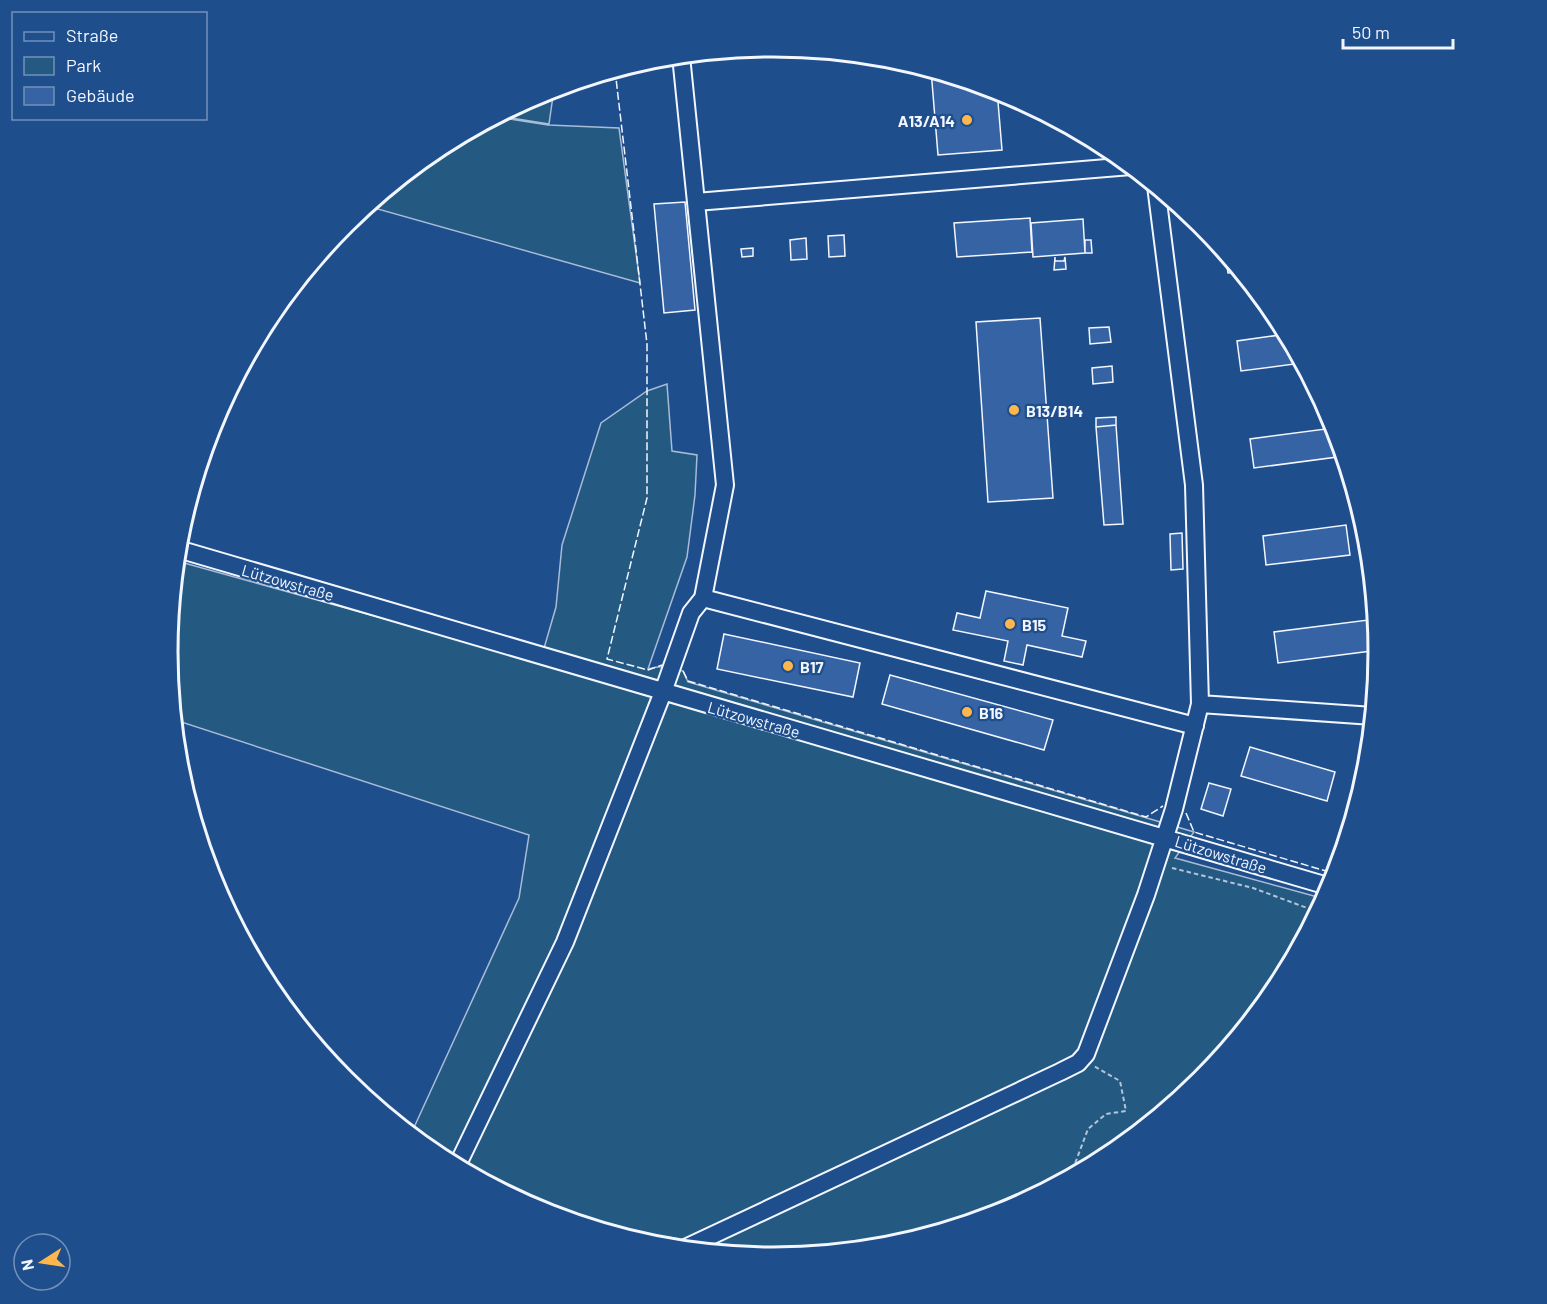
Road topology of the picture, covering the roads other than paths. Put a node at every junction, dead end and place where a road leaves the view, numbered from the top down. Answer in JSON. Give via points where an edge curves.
{"nodes":[{"id":1,"x":682,"y":64,"type":"edge"},
{"id":2,"x":1118,"y":167,"type":"edge"},
{"id":3,"x":1158,"y":198,"type":"edge"},
{"id":4,"x":696,"y":202,"type":"junction"},
{"id":5,"x":188,"y":552,"type":"edge"},
{"id":6,"x":703,"y":598,"type":"junction"},
{"id":7,"x":663,"y":693,"type":"junction"},
{"id":8,"x":1200,"y":704,"type":"junction"},
{"id":9,"x":1364,"y":715,"type":"edge"},
{"id":10,"x":1195,"y":726,"type":"junction"},
{"id":11,"x":1165,"y":837,"type":"junction"},
{"id":12,"x":1321,"y":884,"type":"edge"},
{"id":13,"x":461,"y":1158,"type":"edge"},
{"id":14,"x":698,"y":1242,"type":"edge"}],
"edges":[{"from":1,"to":4,"type":"street"},
{"from":2,"to":4,"type":"street"},
{"from":3,"to":8,"type":"street","via":[[1194,485]]},
{"from":4,"to":6,"type":"street","via":[[725,485]]},
{"from":5,"to":7,"type":"street","name":"Lützowstraße"},
{"from":6,"to":7,"type":"street","via":[[691,613]]},
{"from":6,"to":10,"type":"street"},
{"from":7,"to":11,"type":"street","name":"Lützowstraße"},
{"from":7,"to":13,"type":"street","via":[[565,942]]},
{"from":8,"to":9,"type":"street"},
{"from":8,"to":10,"type":"street"},
{"from":10,"to":11,"type":"street"},
{"from":11,"to":12,"type":"street","name":"Lützowstraße"},
{"from":11,"to":14,"type":"street","via":[[1086,1054],[1078,1063]]}]}
